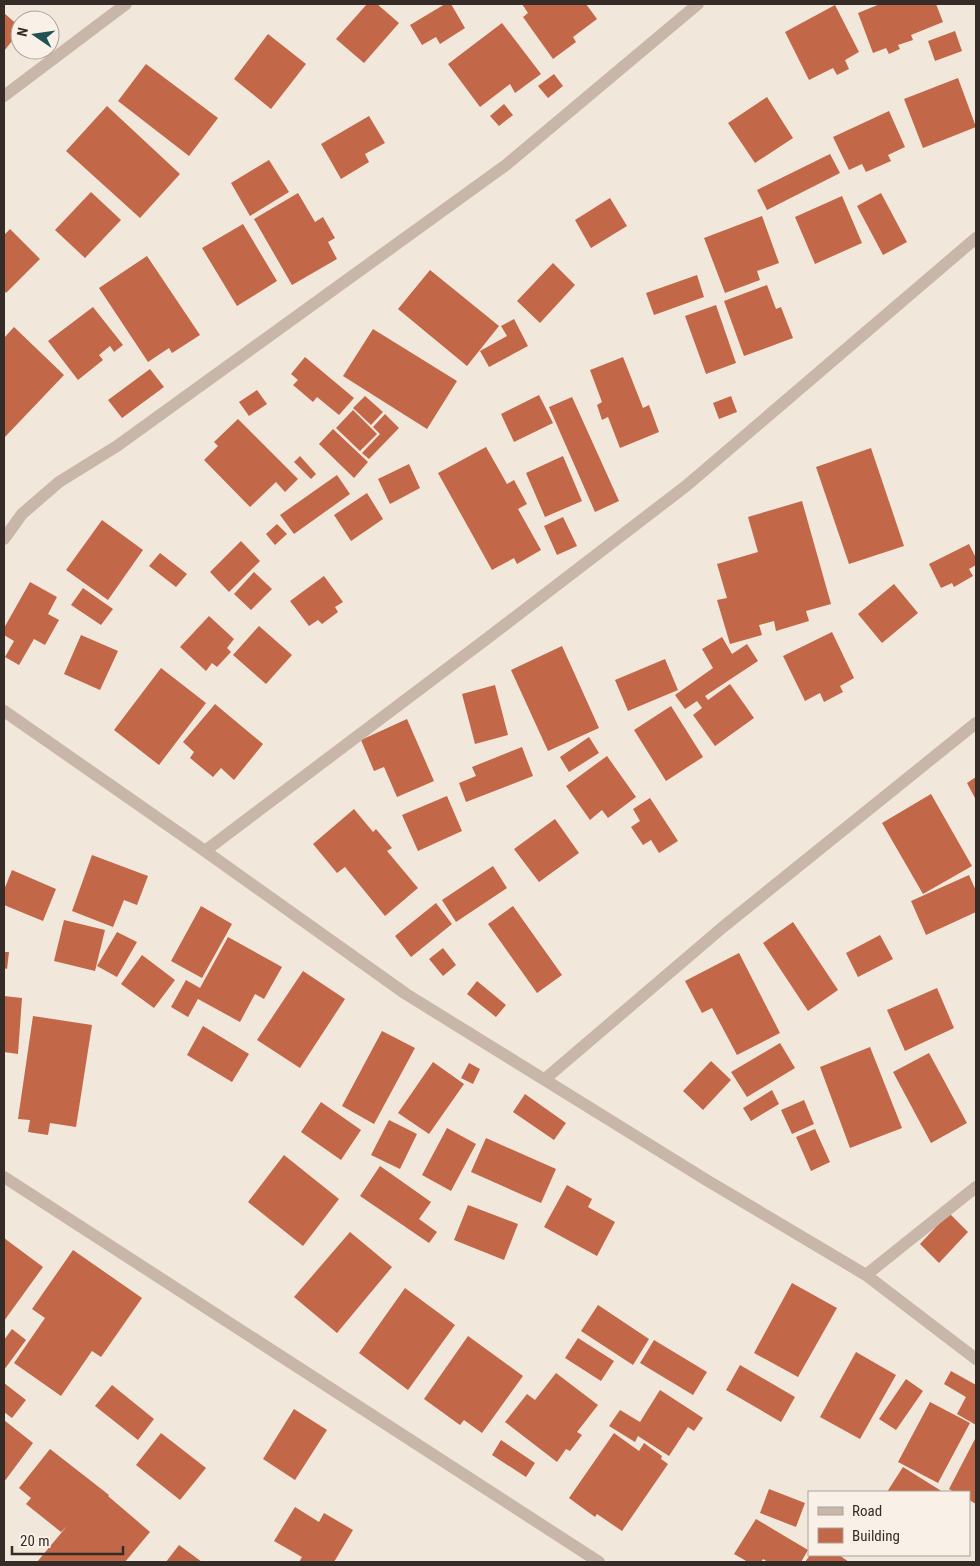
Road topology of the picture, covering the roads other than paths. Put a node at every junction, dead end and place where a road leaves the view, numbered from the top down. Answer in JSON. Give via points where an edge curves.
{"nodes":[{"id":1,"x":126,"y":4,"type":"edge"},
{"id":2,"x":698,"y":4,"type":"edge"},
{"id":3,"x":4,"y":96,"type":"edge"},
{"id":4,"x":976,"y":238,"type":"edge"},
{"id":5,"x":4,"y":539,"type":"edge"},
{"id":6,"x":4,"y":711,"type":"edge"},
{"id":7,"x":976,"y":723,"type":"edge"},
{"id":8,"x":205,"y":851,"type":"junction"},
{"id":9,"x":545,"y":1079,"type":"junction"},
{"id":10,"x":4,"y":1177,"type":"edge"},
{"id":11,"x":976,"y":1187,"type":"edge"},
{"id":12,"x":866,"y":1275,"type":"junction"},
{"id":13,"x":976,"y":1359,"type":"edge"},
{"id":14,"x":600,"y":1562,"type":"edge"}],
"edges":[{"from":1,"to":3,"type":"street"},
{"from":2,"to":5,"type":"street","via":[[506,165],[118,446],[59,482],[22,514]]},
{"from":4,"to":8,"type":"street","via":[[686,486]]},
{"from":6,"to":8,"type":"street"},
{"from":7,"to":9,"type":"street","via":[[723,927]]},
{"from":8,"to":9,"type":"street","via":[[406,994]]},
{"from":9,"to":12,"type":"street"},
{"from":10,"to":14,"type":"street"},
{"from":11,"to":12,"type":"street"},
{"from":12,"to":13,"type":"street"}]}
